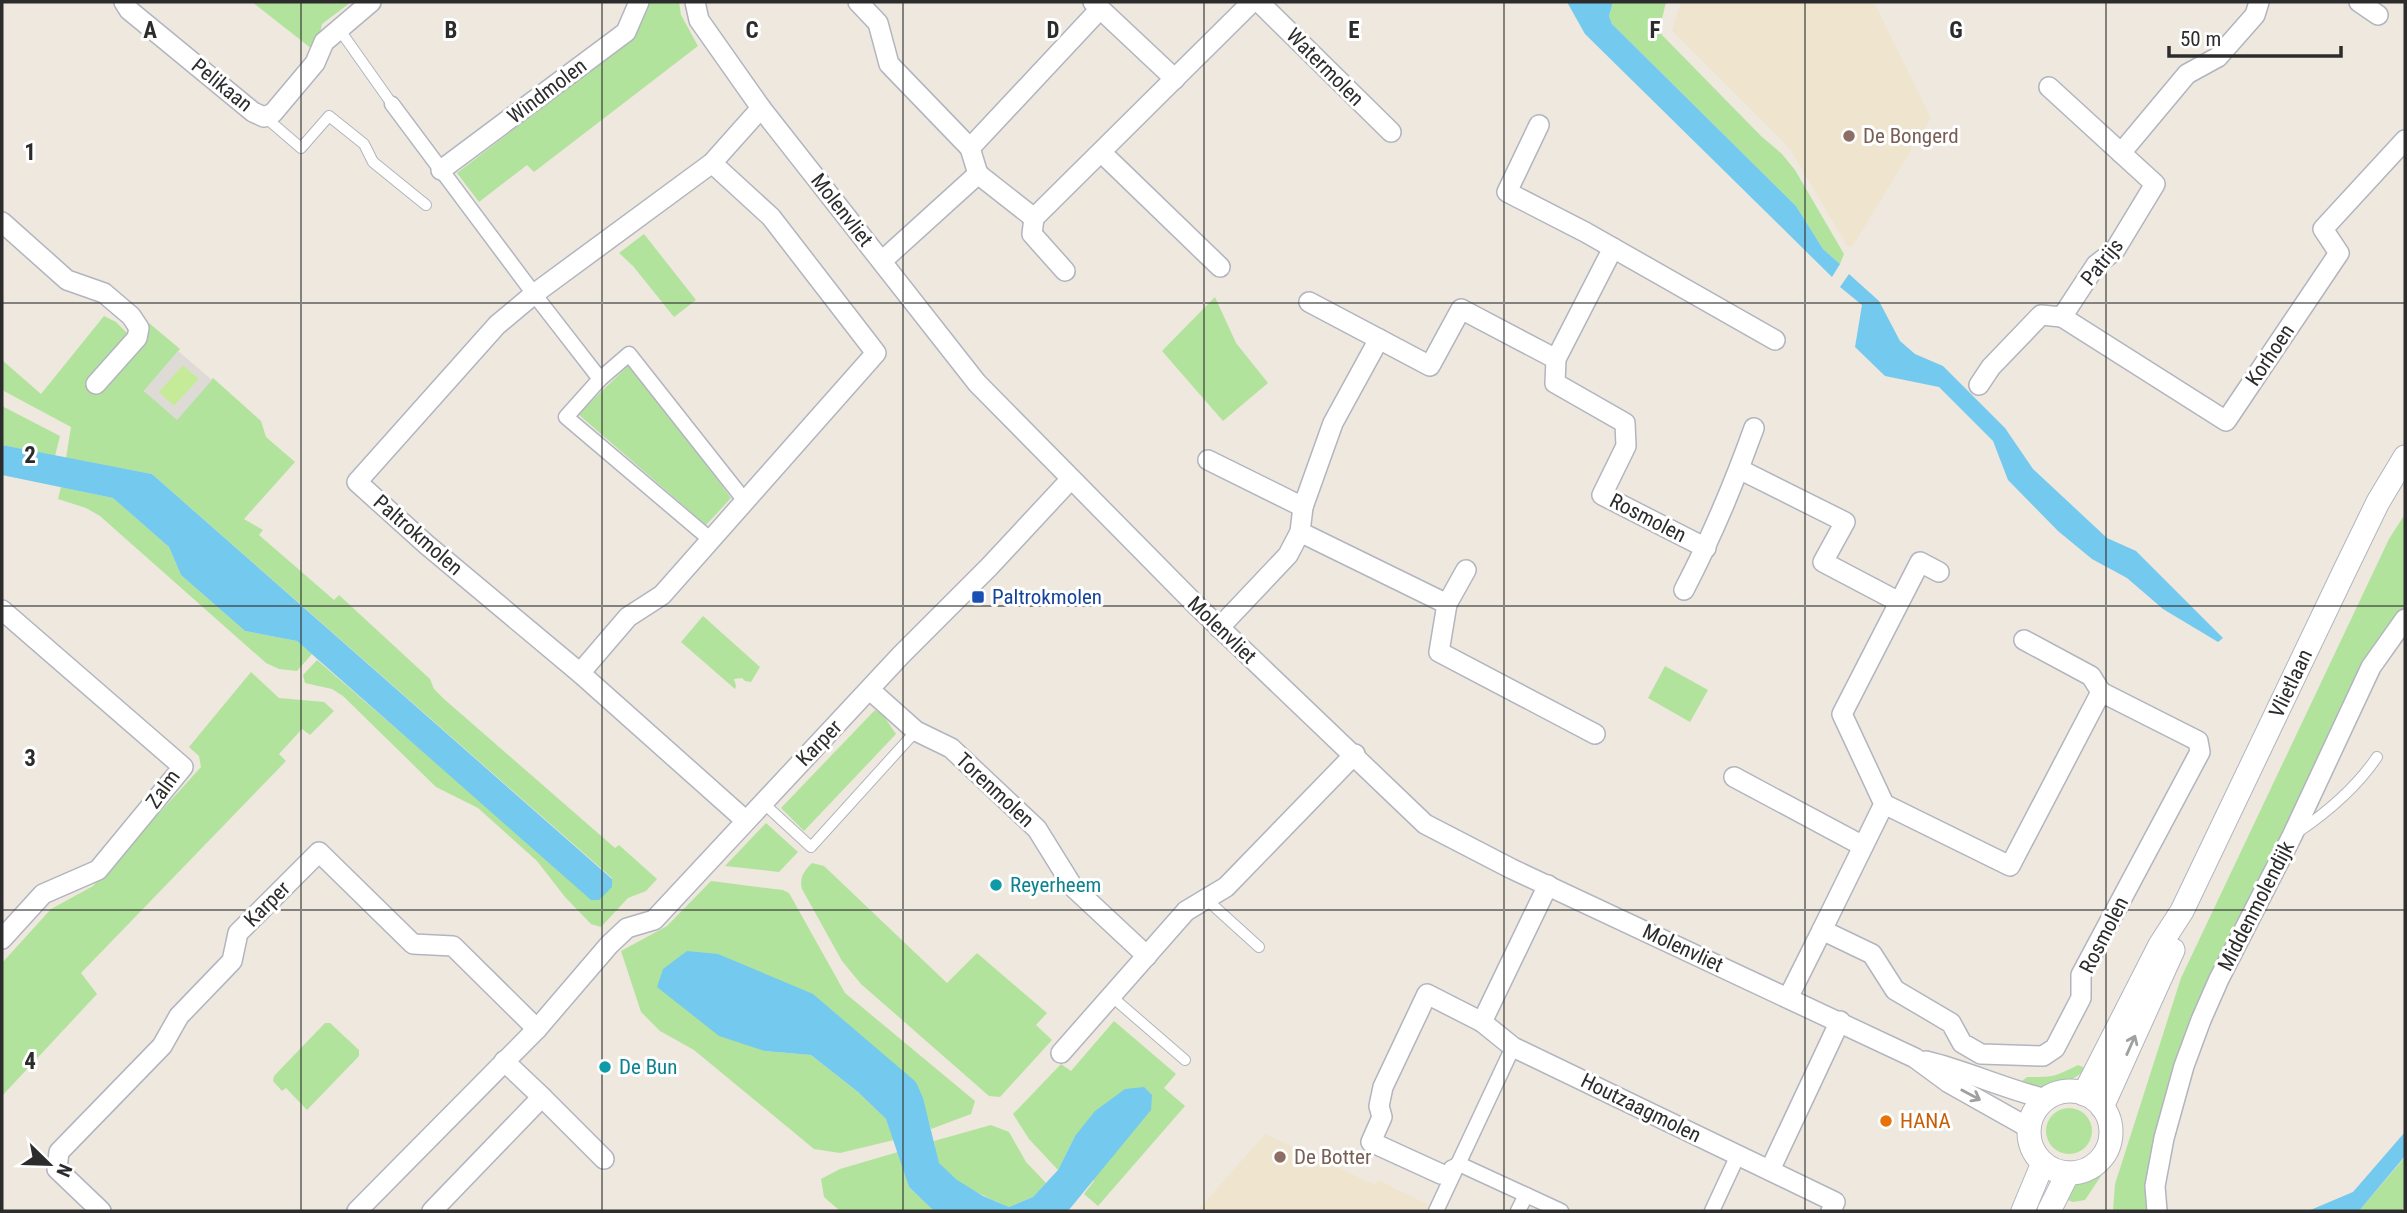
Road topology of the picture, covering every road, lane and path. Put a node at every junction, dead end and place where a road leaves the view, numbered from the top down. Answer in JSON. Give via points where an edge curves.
{"nodes":[{"id":1,"x":124,"y":2,"type":"edge"},
{"id":2,"x":371,"y":2,"type":"edge"},
{"id":3,"x":639,"y":2,"type":"edge"},
{"id":4,"x":695,"y":2,"type":"edge"},
{"id":5,"x":858,"y":2,"type":"edge"},
{"id":6,"x":1252,"y":2,"type":"edge"},
{"id":7,"x":1259,"y":2,"type":"edge"},
{"id":8,"x":2259,"y":2,"type":"edge"},
{"id":9,"x":2359,"y":2,"type":"edge"},
{"id":10,"x":1096,"y":5,"type":"edge"},
{"id":11,"x":2378,"y":15,"type":"dead end"},
{"id":12,"x":339,"y":29,"type":"junction"},
{"id":13,"x":1175,"y":79,"type":"junction"},
{"id":14,"x":2049,"y":88,"type":"dead end"},
{"id":15,"x":392,"y":104,"type":"joint"},
{"id":16,"x":761,"y":108,"type":"junction"},
{"id":17,"x":264,"y":117,"type":"junction"},
{"id":18,"x":1539,"y":125,"type":"dead end"},
{"id":19,"x":1391,"y":132,"type":"dead end"},
{"id":20,"x":2405,"y":140,"type":"edge"},
{"id":21,"x":970,"y":148,"type":"junction"},
{"id":22,"x":1102,"y":153,"type":"junction"},
{"id":23,"x":2121,"y":153,"type":"junction"},
{"id":24,"x":712,"y":163,"type":"junction"},
{"id":25,"x":441,"y":170,"type":"junction"},
{"id":26,"x":978,"y":174,"type":"junction"},
{"id":27,"x":426,"y":205,"type":"dead end"},
{"id":28,"x":1034,"y":218,"type":"junction"},
{"id":29,"x":2,"y":222,"type":"edge"},
{"id":30,"x":1613,"y":248,"type":"junction"},
{"id":31,"x":883,"y":261,"type":"junction"},
{"id":32,"x":1220,"y":267,"type":"dead end"},
{"id":33,"x":1065,"y":271,"type":"dead end"},
{"id":34,"x":534,"y":294,"type":"junction"},
{"id":35,"x":1309,"y":302,"type":"dead end"},
{"id":36,"x":2062,"y":317,"type":"junction"},
{"id":37,"x":1379,"y":340,"type":"junction"},
{"id":38,"x":1775,"y":340,"type":"dead end"},
{"id":39,"x":1556,"y":359,"type":"junction"},
{"id":40,"x":600,"y":379,"type":"junction"},
{"id":41,"x":96,"y":384,"type":"dead end"},
{"id":42,"x":1979,"y":385,"type":"dead end"},
{"id":43,"x":1754,"y":428,"type":"dead end"},
{"id":44,"x":2405,"y":457,"type":"edge"},
{"id":45,"x":1208,"y":460,"type":"dead end"},
{"id":46,"x":1739,"y":469,"type":"junction"},
{"id":47,"x":1070,"y":480,"type":"junction"},
{"id":48,"x":745,"y":501,"type":"junction"},
{"id":49,"x":1303,"y":507,"type":"junction"},
{"id":50,"x":1300,"y":532,"type":"junction"},
{"id":51,"x":711,"y":540,"type":"junction"},
{"id":52,"x":1706,"y":548,"type":"junction"},
{"id":53,"x":1466,"y":570,"type":"dead end"},
{"id":54,"x":1939,"y":572,"type":"dead end"},
{"id":55,"x":1684,"y":590,"type":"dead end"},
{"id":56,"x":1899,"y":602,"type":"junction"},
{"id":57,"x":1447,"y":604,"type":"junction"},
{"id":58,"x":2,"y":610,"type":"edge"},
{"id":59,"x":2405,"y":619,"type":"edge"},
{"id":60,"x":1219,"y":628,"type":"junction"},
{"id":61,"x":2024,"y":640,"type":"dead end"},
{"id":62,"x":580,"y":673,"type":"junction"},
{"id":63,"x":870,"y":690,"type":"junction"},
{"id":64,"x":2101,"y":692,"type":"junction"},
{"id":65,"x":916,"y":731,"type":"junction"},
{"id":66,"x":1595,"y":734,"type":"dead end"},
{"id":67,"x":1355,"y":754,"type":"junction"},
{"id":68,"x":2377,"y":757,"type":"dead end"},
{"id":69,"x":1734,"y":777,"type":"dead end"},
{"id":70,"x":762,"y":802,"type":"junction"},
{"id":71,"x":1884,"y":804,"type":"junction"},
{"id":72,"x":745,"y":820,"type":"junction"},
{"id":73,"x":2292,"y":836,"type":"junction"},
{"id":74,"x":1863,"y":846,"type":"junction"},
{"id":75,"x":1548,"y":885,"type":"junction"},
{"id":76,"x":1206,"y":899,"type":"junction"},
{"id":77,"x":1822,"y":930,"type":"junction"},
{"id":78,"x":2,"y":939,"type":"edge"},
{"id":79,"x":1259,"y":947,"type":"dead end"},
{"id":80,"x":1147,"y":956,"type":"junction"},
{"id":81,"x":1111,"y":996,"type":"junction"},
{"id":82,"x":1788,"y":998,"type":"junction"},
{"id":83,"x":1840,"y":1021,"type":"junction"},
{"id":84,"x":1482,"y":1022,"type":"junction"},
{"id":85,"x":537,"y":1029,"type":"junction"},
{"id":86,"x":1513,"y":1047,"type":"junction"},
{"id":87,"x":1061,"y":1053,"type":"dead end"},
{"id":88,"x":1915,"y":1058,"type":"junction"},
{"id":89,"x":1185,"y":1060,"type":"dead end"},
{"id":90,"x":503,"y":1061,"type":"junction"},
{"id":91,"x":542,"y":1097,"type":"junction"},
{"id":92,"x":2046,"y":1099,"type":"junction"},
{"id":93,"x":2093,"y":1100,"type":"junction"},
{"id":94,"x":2029,"y":1128,"type":"junction"},
{"id":95,"x":1738,"y":1155,"type":"junction"},
{"id":96,"x":604,"y":1159,"type":"dead end"},
{"id":97,"x":2043,"y":1163,"type":"junction"},
{"id":98,"x":1459,"y":1164,"type":"junction"},
{"id":99,"x":1770,"y":1170,"type":"junction"},
{"id":100,"x":2068,"y":1173,"type":"junction"},
{"id":101,"x":1441,"y":1174,"type":"joint"},
{"id":102,"x":1526,"y":1195,"type":"junction"},
{"id":103,"x":362,"y":1210,"type":"edge"},
{"id":104,"x":1556,"y":1210,"type":"edge"},
{"id":105,"x":101,"y":1211,"type":"edge"},
{"id":106,"x":432,"y":1211,"type":"edge"},
{"id":107,"x":1436,"y":1211,"type":"edge"},
{"id":108,"x":1518,"y":1211,"type":"edge"},
{"id":109,"x":1712,"y":1211,"type":"edge"},
{"id":110,"x":1831,"y":1211,"type":"edge"},
{"id":111,"x":2023,"y":1211,"type":"edge"},
{"id":112,"x":2049,"y":1211,"type":"edge"},
{"id":113,"x":2157,"y":1211,"type":"edge"}],
"edges":[{"from":1,"to":17,"type":"street","name":"Pelikaan"},
{"from":2,"to":12,"type":"street"},
{"from":3,"to":25,"type":"street","name":"Windmolen","via":[[626,32]]},
{"from":4,"to":16,"type":"street","name":"Molenvliet","via":[[699,20]]},
{"from":5,"to":21,"type":"street","via":[[878,23],[890,64]]},
{"from":6,"to":13,"type":"street"},
{"from":7,"to":19,"type":"street","name":"Watermolen"},
{"from":8,"to":23,"type":"street","via":[[2255,15],[2218,57],[2187,74]]},
{"from":9,"to":11,"type":"street"},
{"from":10,"to":13,"type":"street"},
{"from":10,"to":21,"type":"street"},
{"from":12,"to":15,"type":"lane"},
{"from":12,"to":17,"type":"street","name":"Pelikaan","via":[[324,42],[315,63],[273,113]]},
{"from":13,"to":22,"type":"street"},
{"from":14,"to":23,"type":"street","name":"Patrijs"},
{"from":15,"to":25,"type":"street"},
{"from":16,"to":24,"type":"street","name":"Paltrokmolen"},
{"from":16,"to":31,"type":"street","name":"Molenvliet"},
{"from":17,"to":27,"type":"lane","via":[[301,148],[329,116],[364,144],[373,162]]},
{"from":18,"to":30,"type":"street","via":[[1507,192]]},
{"from":20,"to":36,"type":"street","name":"Korhoen","via":[[2323,229],[2339,253],[2226,421]]},
{"from":21,"to":26,"type":"street"},
{"from":22,"to":28,"type":"street"},
{"from":22,"to":32,"type":"street"},
{"from":23,"to":36,"type":"street","name":"Patrijs","via":[[2155,184],[2115,250],[2096,265]]},
{"from":24,"to":34,"type":"street","name":"Paltrokmolen"},
{"from":24,"to":48,"type":"street","via":[[771,217],[876,353]]},
{"from":25,"to":34,"type":"street"},
{"from":26,"to":28,"type":"street"},
{"from":26,"to":31,"type":"street"},
{"from":28,"to":33,"type":"street","via":[[1032,234]]},
{"from":29,"to":41,"type":"street","via":[[67,280],[104,293],[139,328],[137,338]]},
{"from":30,"to":38,"type":"street"},
{"from":30,"to":39,"type":"street"},
{"from":31,"to":47,"type":"street","name":"Molenvliet","via":[[976,383]]},
{"from":34,"to":40,"type":"street"},
{"from":34,"to":62,"type":"street","name":"Paltrokmolen","via":[[497,326],[358,482]]},
{"from":35,"to":37,"type":"street"},
{"from":36,"to":42,"type":"street","via":[[2040,315]]},
{"from":37,"to":39,"type":"street","via":[[1430,366],[1461,309]]},
{"from":37,"to":49,"type":"street","via":[[1333,423]]},
{"from":39,"to":52,"type":"street","name":"Rosmolen","via":[[1555,383],[1625,423],[1626,446],[1602,495]]},
{"from":40,"to":48,"type":"street","via":[[629,354]]},
{"from":40,"to":51,"type":"street","via":[[566,416]]},
{"from":43,"to":46,"type":"street","name":"Rosmolen"},
{"from":44,"to":93,"type":"street","name":"Vlietlaan","via":[[2378,502],[2182,911],[2173,952]]},
{"from":45,"to":49,"type":"street"},
{"from":46,"to":52,"type":"street","name":"Rosmolen"},
{"from":46,"to":56,"type":"street","via":[[1845,522],[1823,562]]},
{"from":47,"to":60,"type":"street","name":"Molenvliet"},
{"from":47,"to":63,"type":"street","name":"Karper"},
{"from":48,"to":51,"type":"street"},
{"from":49,"to":50,"type":"street"},
{"from":50,"to":57,"type":"street"},
{"from":50,"to":60,"type":"street","via":[[1288,555]]},
{"from":51,"to":62,"type":"street","via":[[662,595],[628,617]]},
{"from":52,"to":55,"type":"street","name":"Rosmolen"},
{"from":53,"to":57,"type":"street"},
{"from":54,"to":56,"type":"street","via":[[1920,562]]},
{"from":56,"to":71,"type":"street","via":[[1842,714]]},
{"from":57,"to":66,"type":"street","via":[[1439,652]]},
{"from":58,"to":78,"type":"street","name":"Zalm","via":[[183,767],[98,870],[43,894]]},
{"from":59,"to":73,"type":"street","name":"Middenmolendijk","via":[[2371,667]]},
{"from":60,"to":67,"type":"street","name":"Molenvliet"},
{"from":61,"to":64,"type":"street","name":"Rosmolen","via":[[2091,676]]},
{"from":62,"to":72,"type":"street","name":"Paltrokmolen"},
{"from":63,"to":65,"type":"street","name":"Torenmolen"},
{"from":63,"to":70,"type":"street","name":"Karper"},
{"from":64,"to":71,"type":"street","via":[[2010,866]]},
{"from":64,"to":77,"type":"street","name":"Rosmolen","via":[[2198,741],[2200,752],[2081,975],[2081,998],[2055,1048],[2043,1056],[1980,1054],[1962,1043],[1951,1023],[1895,990],[1872,954]]},
{"from":65,"to":70,"type":"lane","via":[[811,847]]},
{"from":65,"to":80,"type":"street","name":"Torenmolen","via":[[951,748],[1037,829],[1073,887]]},
{"from":67,"to":75,"type":"street","name":"Molenvliet","via":[[1425,824]]},
{"from":67,"to":76,"type":"street","via":[[1226,887]]},
{"from":68,"to":73,"type":"lane","via":[[2327,813]]},
{"from":69,"to":74,"type":"street"},
{"from":70,"to":72,"type":"street","name":"Karper"},
{"from":71,"to":74,"type":"street"},
{"from":72,"to":85,"type":"street","name":"Karper","via":[[654,920],[627,928],[609,945]]},
{"from":73,"to":113,"type":"street","name":"Middenmolendijk","via":[[2219,979],[2184,1066],[2155,1186]]},
{"from":74,"to":77,"type":"street"},
{"from":75,"to":82,"type":"street","name":"Molenvliet"},
{"from":75,"to":84,"type":"street"},
{"from":76,"to":79,"type":"lane"},
{"from":76,"to":80,"type":"street","via":[[1186,911]]},
{"from":77,"to":82,"type":"street"},
{"from":80,"to":81,"type":"street"},
{"from":81,"to":87,"type":"street"},
{"from":81,"to":89,"type":"lane"},
{"from":82,"to":83,"type":"street","name":"Molenvliet"},
{"from":83,"to":88,"type":"street","name":"Molenvliet"},
{"from":83,"to":99,"type":"street"},
{"from":84,"to":86,"type":"street","name":"Houtzaagmolen"},
{"from":84,"to":101,"type":"street","name":"Houtzaagmolen","via":[[1427,994],[1383,1087],[1382,1117],[1371,1142]]},
{"from":85,"to":90,"type":"street","name":"Karper"},
{"from":85,"to":105,"type":"street","name":"Karper","via":[[453,946],[413,944],[318,852],[238,933],[232,961],[179,1016],[162,1046],[59,1152],[57,1169]]},
{"from":86,"to":95,"type":"street","name":"Houtzaagmolen"},
{"from":86,"to":98,"type":"street"},
{"from":88,"to":92,"type":"street","name":"Molenvliet"},
{"from":88,"to":94,"type":"street","name":"Molenvliet","one_way":true,"via":[[1949,1083]]},
{"from":90,"to":91,"type":"street"},
{"from":90,"to":103,"type":"street","name":"Karper"},
{"from":91,"to":96,"type":"street"},
{"from":91,"to":106,"type":"street"},
{"from":92,"to":93,"type":"street","via":[[2064,1092]]},
{"from":92,"to":94,"type":"street"},
{"from":93,"to":100,"type":"street","via":[[2107,1115],[2110,1135],[2104,1155],[2088,1168]]},
{"from":94,"to":97,"type":"street","via":[[2034,1150]]},
{"from":95,"to":99,"type":"street","name":"Houtzaagmolen"},
{"from":95,"to":109,"type":"street"},
{"from":97,"to":100,"type":"street"},
{"from":97,"to":111,"type":"street"},
{"from":98,"to":101,"type":"street"},
{"from":98,"to":102,"type":"street"},
{"from":98,"to":107,"type":"street"},
{"from":99,"to":110,"type":"street","name":"Houtzaagmolen","via":[[1835,1202]]},
{"from":100,"to":112,"type":"street"},
{"from":102,"to":104,"type":"street"},
{"from":102,"to":108,"type":"street"}]}
